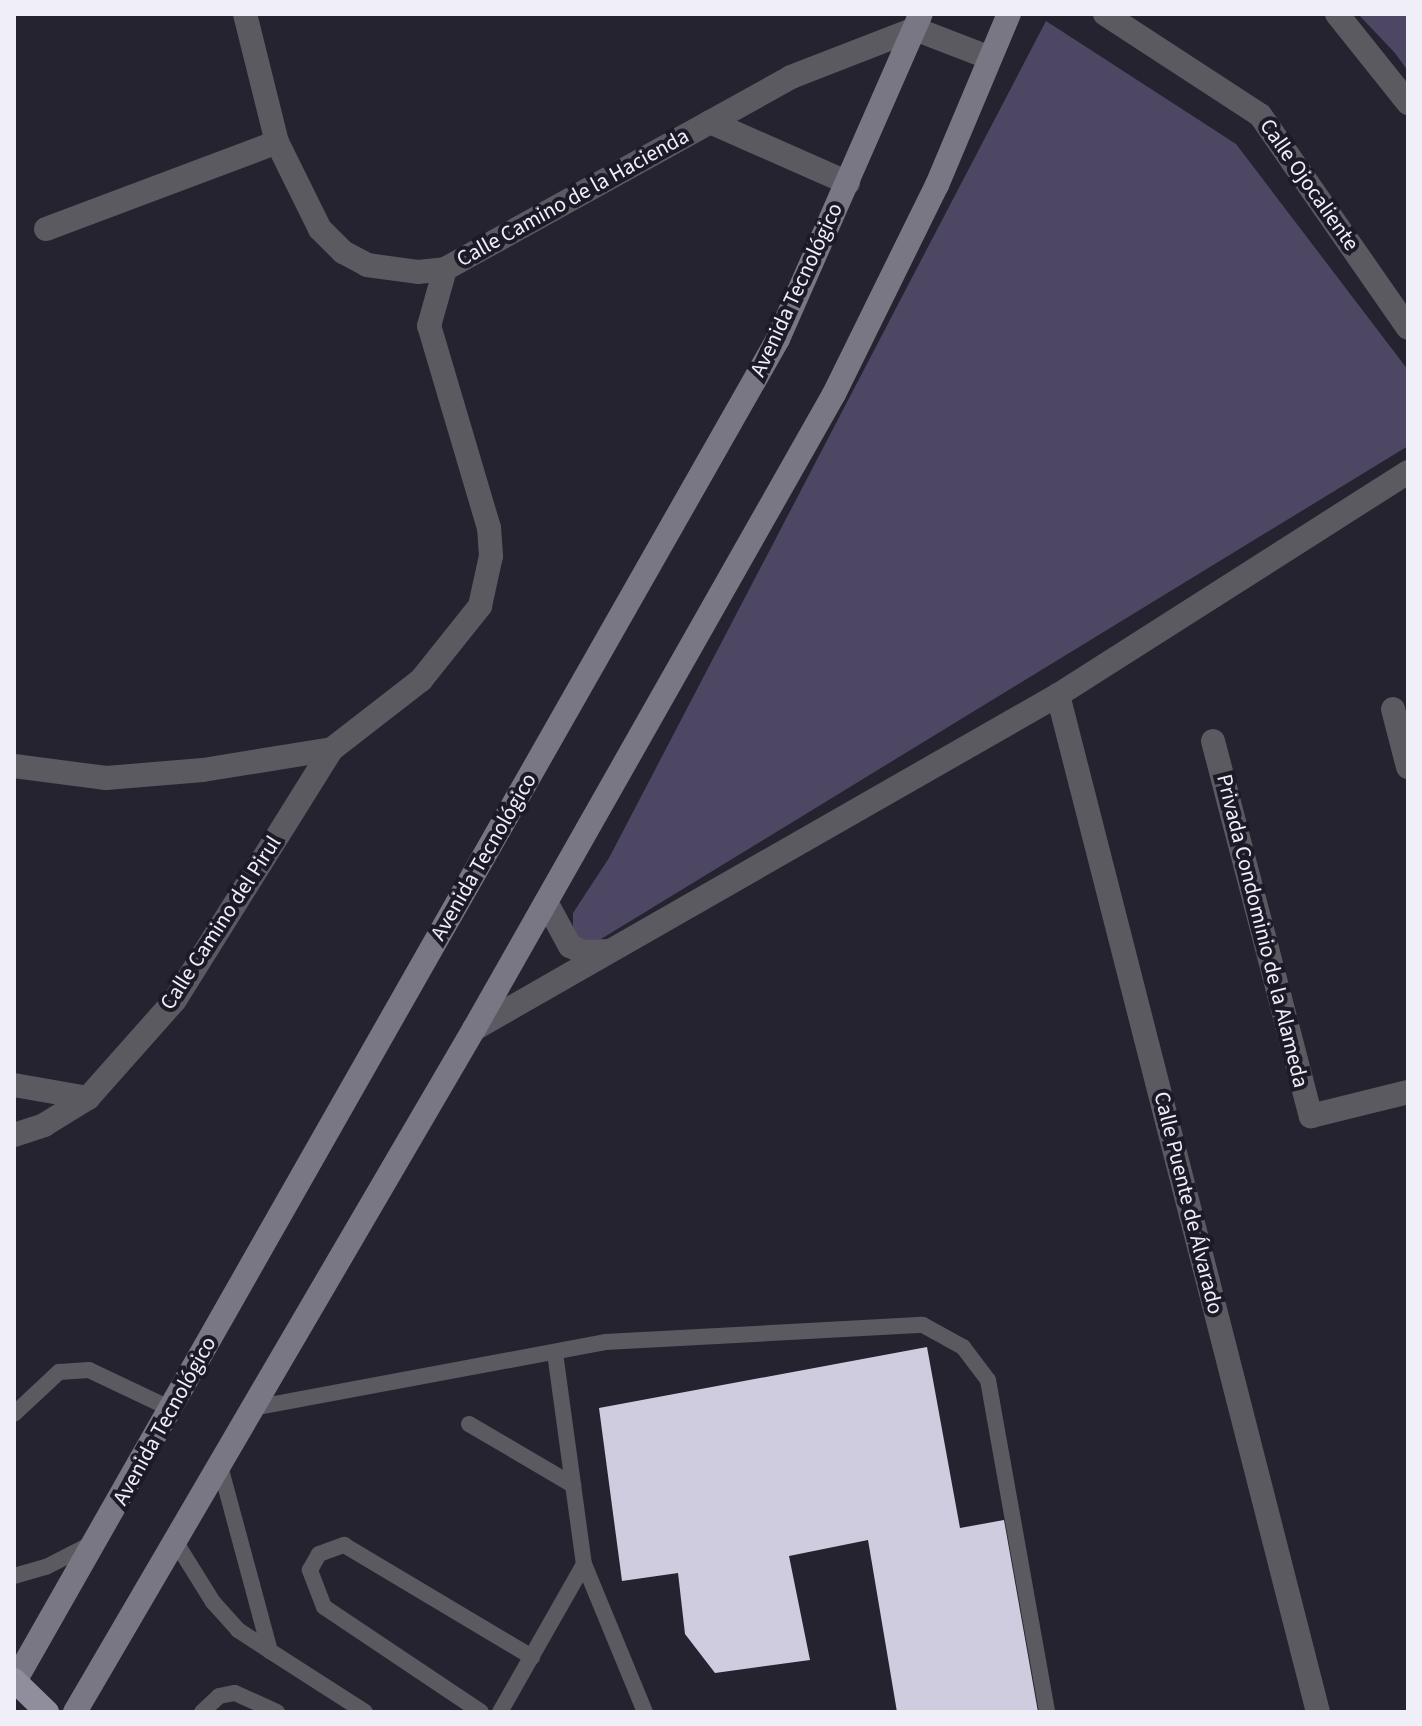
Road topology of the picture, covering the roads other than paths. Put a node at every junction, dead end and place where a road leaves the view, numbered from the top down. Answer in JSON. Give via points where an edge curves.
{"nodes":[{"id":1,"x":245,"y":14,"type":"edge"},
{"id":2,"x":1009,"y":14,"type":"edge"},
{"id":3,"x":1105,"y":14,"type":"edge"},
{"id":4,"x":1337,"y":14,"type":"edge"},
{"id":5,"x":918,"y":21,"type":"edge"},
{"id":6,"x":990,"y":58,"type":"junction"},
{"id":7,"x":1408,"y":103,"type":"edge"},
{"id":8,"x":710,"y":122,"type":"junction"},
{"id":9,"x":277,"y":142,"type":"junction"},
{"id":10,"x":848,"y":183,"type":"junction"},
{"id":11,"x":46,"y":229,"type":"dead end"},
{"id":12,"x":445,"y":269,"type":"junction"},
{"id":13,"x":1408,"y":328,"type":"edge"},
{"id":14,"x":1408,"y":472,"type":"edge"},
{"id":15,"x":1058,"y":695,"type":"junction"},
{"id":16,"x":1393,"y":709,"type":"dead end"},
{"id":17,"x":1213,"y":741,"type":"dead end"},
{"id":18,"x":332,"y":749,"type":"junction"},
{"id":19,"x":14,"y":766,"type":"edge"},
{"id":20,"x":1408,"y":767,"type":"edge"},
{"id":21,"x":546,"y":902,"type":"junction"},
{"id":22,"x":611,"y":950,"type":"junction"},
{"id":23,"x":474,"y":1029,"type":"junction"},
{"id":24,"x":14,"y":1085,"type":"edge"},
{"id":25,"x":1408,"y":1092,"type":"edge"},
{"id":26,"x":88,"y":1098,"type":"junction"},
{"id":27,"x":14,"y":1135,"type":"edge"},
{"id":28,"x":555,"y":1353,"type":"junction"},
{"id":29,"x":253,"y":1408,"type":"junction"},
{"id":30,"x":171,"y":1409,"type":"junction"},
{"id":31,"x":14,"y":1414,"type":"edge"},
{"id":32,"x":469,"y":1424,"type":"dead end"},
{"id":33,"x":220,"y":1466,"type":"junction"},
{"id":34,"x":573,"y":1485,"type":"junction"},
{"id":35,"x":98,"y":1540,"type":"junction"},
{"id":36,"x":175,"y":1541,"type":"junction"},
{"id":37,"x":584,"y":1564,"type":"junction"},
{"id":38,"x":14,"y":1576,"type":"edge"},
{"id":39,"x":270,"y":1651,"type":"junction"},
{"id":40,"x":532,"y":1657,"type":"junction"},
{"id":41,"x":14,"y":1681,"type":"edge"},
{"id":42,"x":47,"y":1712,"type":"edge"},
{"id":43,"x":75,"y":1712,"type":"edge"},
{"id":44,"x":202,"y":1712,"type":"edge"},
{"id":45,"x":277,"y":1712,"type":"edge"},
{"id":46,"x":365,"y":1712,"type":"edge"},
{"id":47,"x":481,"y":1712,"type":"edge"},
{"id":48,"x":500,"y":1712,"type":"edge"},
{"id":49,"x":645,"y":1712,"type":"edge"},
{"id":50,"x":1047,"y":1712,"type":"edge"},
{"id":51,"x":1318,"y":1712,"type":"edge"}],
"edges":[{"from":1,"to":9,"type":"street"},
{"from":2,"to":6,"type":"main road"},
{"from":3,"to":13,"type":"street","name":"Calle Ojocaliente","via":[[1260,115]]},
{"from":4,"to":7,"type":"street"},
{"from":5,"to":6,"type":"street"},
{"from":5,"to":8,"type":"street","name":"Calle Camino de la Hacienda","via":[[796,75]]},
{"from":5,"to":10,"type":"main road","name":"Avenida Tecnológico"},
{"from":6,"to":21,"type":"main road","via":[[937,185],[834,394]]},
{"from":8,"to":10,"type":"street"},
{"from":8,"to":12,"type":"street","name":"Calle Camino de la Hacienda"},
{"from":9,"to":11,"type":"street"},
{"from":9,"to":12,"type":"street","via":[[320,229],[343,252],[367,265],[418,272]]},
{"from":10,"to":30,"type":"main road","name":"Avenida Tecnológico","via":[[778,339]]},
{"from":12,"to":18,"type":"street","name":"Calle Camino de la Hacienda","via":[[429,326],[489,528],[491,556],[480,606],[421,680]]},
{"from":14,"to":15,"type":"street"},
{"from":15,"to":22,"type":"street"},
{"from":15,"to":51,"type":"street","name":"Calle Puente de Álvarado"},
{"from":16,"to":20,"type":"street"},
{"from":17,"to":25,"type":"street","name":"Privada Condominio de la Alameda","via":[[1311,1116]]},
{"from":18,"to":19,"type":"street","via":[[203,770],[106,778]]},
{"from":18,"to":26,"type":"street","name":"Calle Camino del Pirul","via":[[175,1000]]},
{"from":21,"to":22,"type":"street","via":[[570,946],[583,952]]},
{"from":21,"to":23,"type":"main road"},
{"from":22,"to":23,"type":"street"},
{"from":23,"to":29,"type":"main road"},
{"from":24,"to":26,"type":"street"},
{"from":26,"to":27,"type":"street","name":"Calle Camino del Pirul","via":[[44,1125]]},
{"from":28,"to":29,"type":"lane"},
{"from":28,"to":34,"type":"lane"},
{"from":28,"to":50,"type":"lane","via":[[605,1342],[923,1325],[963,1347],[988,1380]]},
{"from":29,"to":33,"type":"main road"},
{"from":30,"to":31,"type":"lane","via":[[89,1370],[59,1372]]},
{"from":30,"to":35,"type":"main road","name":"Avenida Tecnológico"},
{"from":32,"to":34,"type":"lane"},
{"from":33,"to":36,"type":"main road"},
{"from":33,"to":39,"type":"lane"},
{"from":34,"to":37,"type":"lane"},
{"from":35,"to":38,"type":"lane","via":[[46,1567]]},
{"from":35,"to":41,"type":"main road","name":"Avenida Tecnológico"},
{"from":36,"to":39,"type":"lane","via":[[213,1602],[238,1630]]},
{"from":36,"to":43,"type":"main road"},
{"from":37,"to":40,"type":"lane"},
{"from":37,"to":49,"type":"lane"},
{"from":39,"to":46,"type":"lane"},
{"from":40,"to":47,"type":"lane","via":[[344,1545],[319,1554],[310,1570],[324,1607]]},
{"from":40,"to":48,"type":"lane"},
{"from":41,"to":42,"type":"main road"},
{"from":44,"to":45,"type":"lane","via":[[219,1696],[235,1693]]}]}
